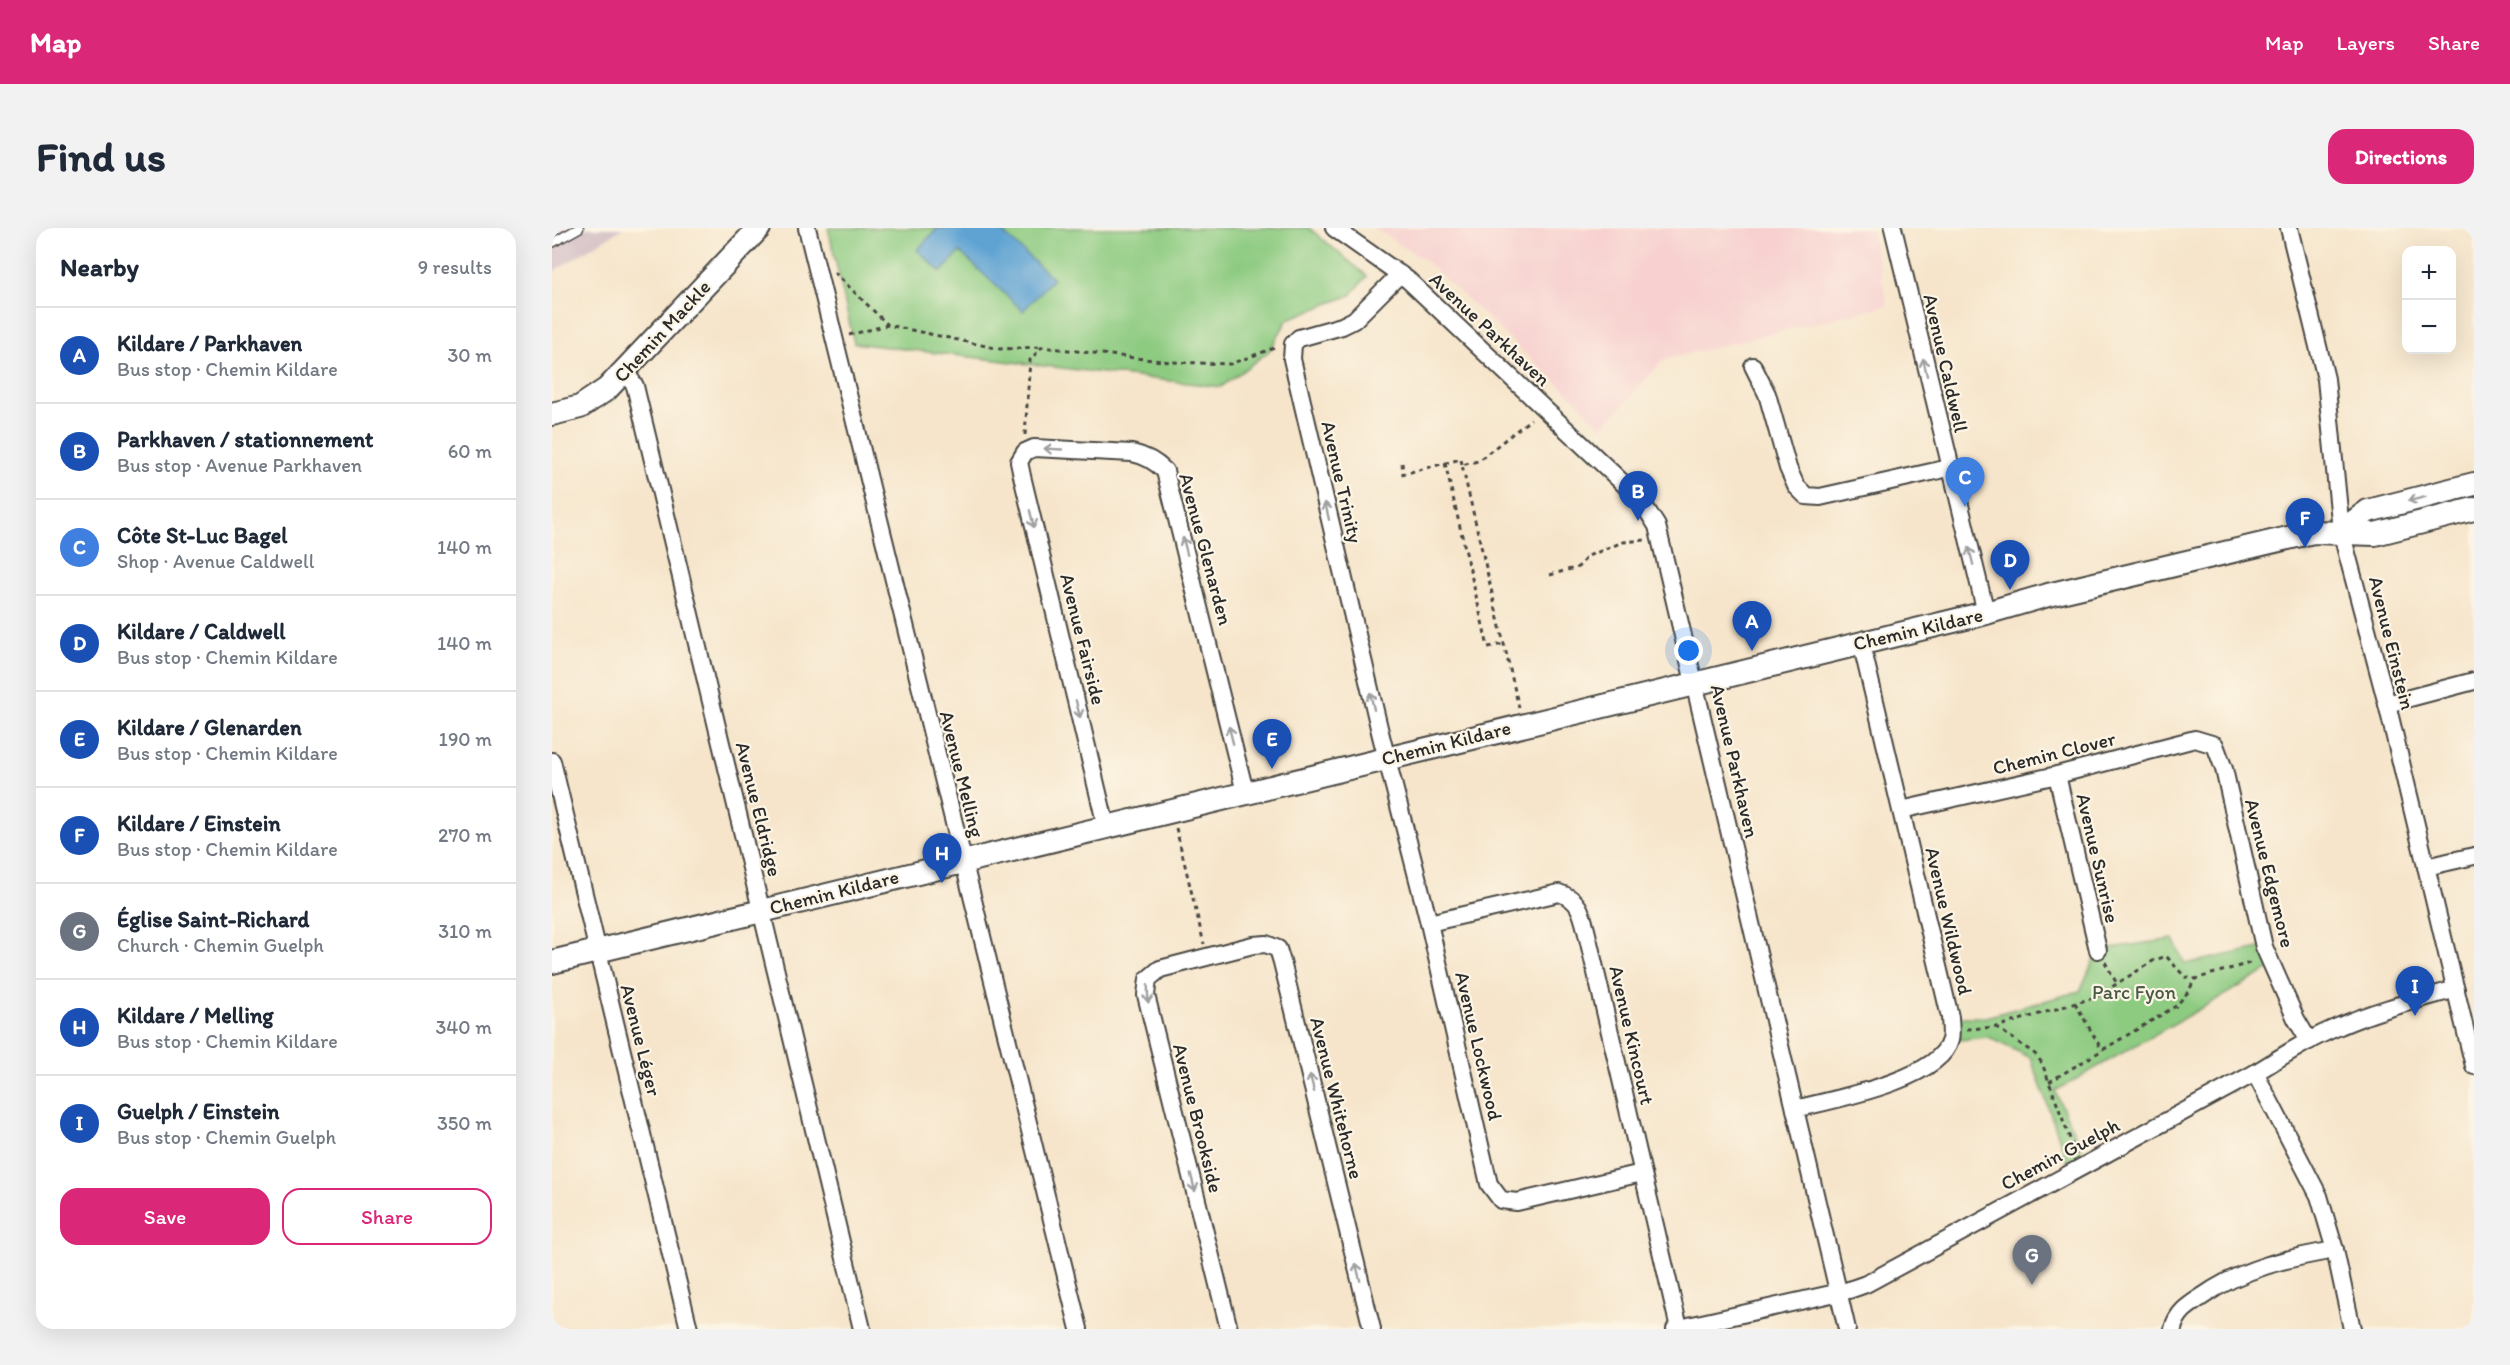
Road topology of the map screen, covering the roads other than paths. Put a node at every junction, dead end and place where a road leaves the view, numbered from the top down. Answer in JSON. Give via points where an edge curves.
{"nodes":[{"id":1,"x":579,"y":228,"type":"edge"},
{"id":2,"x":759,"y":228,"type":"edge"},
{"id":3,"x":807,"y":228,"type":"edge"},
{"id":4,"x":1334,"y":228,"type":"edge"},
{"id":5,"x":1893,"y":228,"type":"edge"},
{"id":6,"x":2289,"y":228,"type":"edge"},
{"id":7,"x":552,"y":243,"type":"edge"},
{"id":8,"x":1400,"y":274,"type":"junction"},
{"id":9,"x":1753,"y":366,"type":"dead end"},
{"id":10,"x":625,"y":371,"type":"junction"},
{"id":11,"x":552,"y":414,"type":"edge"},
{"id":12,"x":1022,"y":457,"type":"joint"},
{"id":13,"x":1949,"y":468,"type":"junction"},
{"id":14,"x":2474,"y":484,"type":"edge"},
{"id":15,"x":2474,"y":509,"type":"edge"},
{"id":16,"x":2341,"y":531,"type":"junction"},
{"id":17,"x":1986,"y":613,"type":"junction"},
{"id":18,"x":1861,"y":642,"type":"junction"},
{"id":19,"x":2474,"y":681,"type":"edge"},
{"id":20,"x":1695,"y":682,"type":"junction"},
{"id":21,"x":2386,"y":704,"type":"junction"},
{"id":22,"x":2215,"y":745,"type":"joint"},
{"id":23,"x":1388,"y":757,"type":"junction"},
{"id":24,"x":552,"y":760,"type":"edge"},
{"id":25,"x":2057,"y":775,"type":"junction"},
{"id":26,"x":1245,"y":792,"type":"junction"},
{"id":27,"x":1901,"y":810,"type":"junction"},
{"id":28,"x":1106,"y":826,"type":"junction"},
{"id":29,"x":2474,"y":856,"type":"edge"},
{"id":30,"x":962,"y":861,"type":"junction"},
{"id":31,"x":2426,"y":867,"type":"junction"},
{"id":32,"x":761,"y":910,"type":"junction"},
{"id":33,"x":1429,"y":923,"type":"junction"},
{"id":34,"x":2098,"y":950,"type":"road end"},
{"id":35,"x":598,"y":951,"type":"junction"},
{"id":36,"x":1205,"y":951,"type":"joint"},
{"id":37,"x":552,"y":962,"type":"edge"},
{"id":38,"x":2456,"y":989,"type":"junction"},
{"id":39,"x":2470,"y":1031,"type":"edge"},
{"id":40,"x":2308,"y":1041,"type":"junction"},
{"id":41,"x":2474,"y":1066,"type":"edge"},
{"id":42,"x":2255,"y":1073,"type":"junction"},
{"id":43,"x":1795,"y":1109,"type":"junction"},
{"id":44,"x":1642,"y":1173,"type":"junction"},
{"id":45,"x":2335,"y":1250,"type":"junction"},
{"id":46,"x":1838,"y":1292,"type":"junction"},
{"id":47,"x":689,"y":1329,"type":"edge"},
{"id":48,"x":862,"y":1329,"type":"edge"},
{"id":49,"x":1079,"y":1329,"type":"edge"},
{"id":50,"x":1229,"y":1329,"type":"edge"},
{"id":51,"x":1372,"y":1329,"type":"edge"},
{"id":52,"x":1677,"y":1329,"type":"edge"},
{"id":53,"x":1847,"y":1329,"type":"edge"},
{"id":54,"x":2173,"y":1329,"type":"edge"},
{"id":55,"x":2352,"y":1329,"type":"edge"}],
"edges":[{"from":1,"to":7,"type":"lane"},
{"from":2,"to":10,"type":"street","name":"Chemin Mackle"},
{"from":3,"to":30,"type":"street","name":"Avenue Melling"},
{"from":4,"to":8,"type":"street","name":"Avenue Parkhaven"},
{"from":13,"to":5,"type":"street","name":"Avenue Caldwell","one_way":true},
{"from":6,"to":16,"type":"street","name":"Avenue Einstein","via":[[2326,380]]},
{"from":8,"to":20,"type":"street","name":"Avenue Parkhaven","via":[[1650,513],[1662,539]]},
{"from":23,"to":8,"type":"street","name":"Avenue Trinity","one_way":true,"via":[[1293,366],[1285,347],[1303,335],[1354,320]]},
{"from":9,"to":13,"type":"street","via":[[1776,421],[1788,468],[1796,486],[1806,496],[1820,497]]},
{"from":10,"to":11,"type":"street","name":"Chemin Mackle","via":[[588,402]]},
{"from":10,"to":32,"type":"street","name":"Avenue Eldridge","via":[[635,386]]},
{"from":26,"to":12,"type":"street","name":"Avenue Glenarden","one_way":true,"via":[[1165,471],[1156,462],[1132,453],[1034,448]]},
{"from":12,"to":28,"type":"street","name":"Avenue Fairside","one_way":true},
{"from":17,"to":13,"type":"street","name":"Avenue Caldwell","one_way":true},
{"from":14,"to":16,"type":"street","one_way":true,"via":[[2368,511]]},
{"from":15,"to":16,"type":"street","name":"Chemin Kildare","via":[[2375,534]]},
{"from":16,"to":17,"type":"street","name":"Chemin Kildare","via":[[2313,532]]},
{"from":16,"to":21,"type":"street","name":"Avenue Einstein"},
{"from":17,"to":18,"type":"street","name":"Chemin Kildare"},
{"from":18,"to":20,"type":"street","name":"Chemin Kildare"},
{"from":18,"to":27,"type":"street","name":"Avenue Wildwood"},
{"from":19,"to":21,"type":"street"},
{"from":20,"to":23,"type":"street","name":"Chemin Kildare"},
{"from":20,"to":43,"type":"street","name":"Avenue Parkhaven"},
{"from":21,"to":31,"type":"street","name":"Avenue Einstein"},
{"from":22,"to":25,"type":"street","name":"Chemin Clover","via":[[2195,739]]},
{"from":22,"to":40,"type":"street","name":"Avenue Edgemore","via":[[2268,957]]},
{"from":23,"to":26,"type":"street","name":"Chemin Kildare"},
{"from":23,"to":33,"type":"street","name":"Avenue Lockwood"},
{"from":24,"to":35,"type":"street","name":"Avenue Léger"},
{"from":25,"to":27,"type":"street","name":"Chemin Clover"},
{"from":25,"to":34,"type":"street","name":"Avenue Sunrise"},
{"from":26,"to":28,"type":"street","name":"Chemin Kildare"},
{"from":27,"to":43,"type":"street","name":"Avenue Wildwood","via":[[1950,1017],[1950,1041],[1937,1059],[1915,1074]]},
{"from":28,"to":30,"type":"street","name":"Chemin Kildare"},
{"from":29,"to":31,"type":"street"},
{"from":30,"to":32,"type":"street","name":"Chemin Kildare"},
{"from":30,"to":49,"type":"street","name":"Avenue Melling"},
{"from":31,"to":38,"type":"street","name":"Avenue Einstein"},
{"from":32,"to":35,"type":"street","name":"Chemin Kildare"},
{"from":32,"to":48,"type":"street","name":"Avenue Eldridge"},
{"from":33,"to":44,"type":"street","name":"Avenue Lockwood","via":[[1490,1184],[1501,1200],[1517,1202]]},
{"from":33,"to":44,"type":"street","name":"Avenue Kincourt","via":[[1559,892],[1576,901],[1587,933]]},
{"from":35,"to":37,"type":"street","name":"Chemin Kildare"},
{"from":35,"to":47,"type":"street","name":"Avenue Léger"},
{"from":36,"to":50,"type":"street","name":"Avenue Brookside","one_way":true,"via":[[1160,969],[1148,979],[1146,995]]},
{"from":51,"to":36,"type":"street","name":"Avenue Whitehorne","one_way":true,"via":[[1278,949],[1266,944]]},
{"from":38,"to":39,"type":"street","name":"Avenue Einstein"},
{"from":38,"to":40,"type":"street","name":"Chemin Guelph","via":[[2376,1012]]},
{"from":39,"to":41,"type":"street","name":"Avenue Einstein"},
{"from":40,"to":42,"type":"street","name":"Chemin Guelph"},
{"from":42,"to":45,"type":"street","via":[[2319,1196]]},
{"from":42,"to":46,"type":"street","name":"Chemin Guelph","via":[[1875,1279]]},
{"from":43,"to":46,"type":"street","name":"Avenue Parkhaven"},
{"from":44,"to":52,"type":"street","name":"Avenue Kincourt"},
{"from":45,"to":54,"type":"street","via":[[2247,1271],[2217,1286],[2178,1314]]},
{"from":45,"to":55,"type":"street"},
{"from":46,"to":52,"type":"street","name":"Chemin Guelph"},
{"from":46,"to":53,"type":"street","name":"Avenue Parkhaven"}]}
